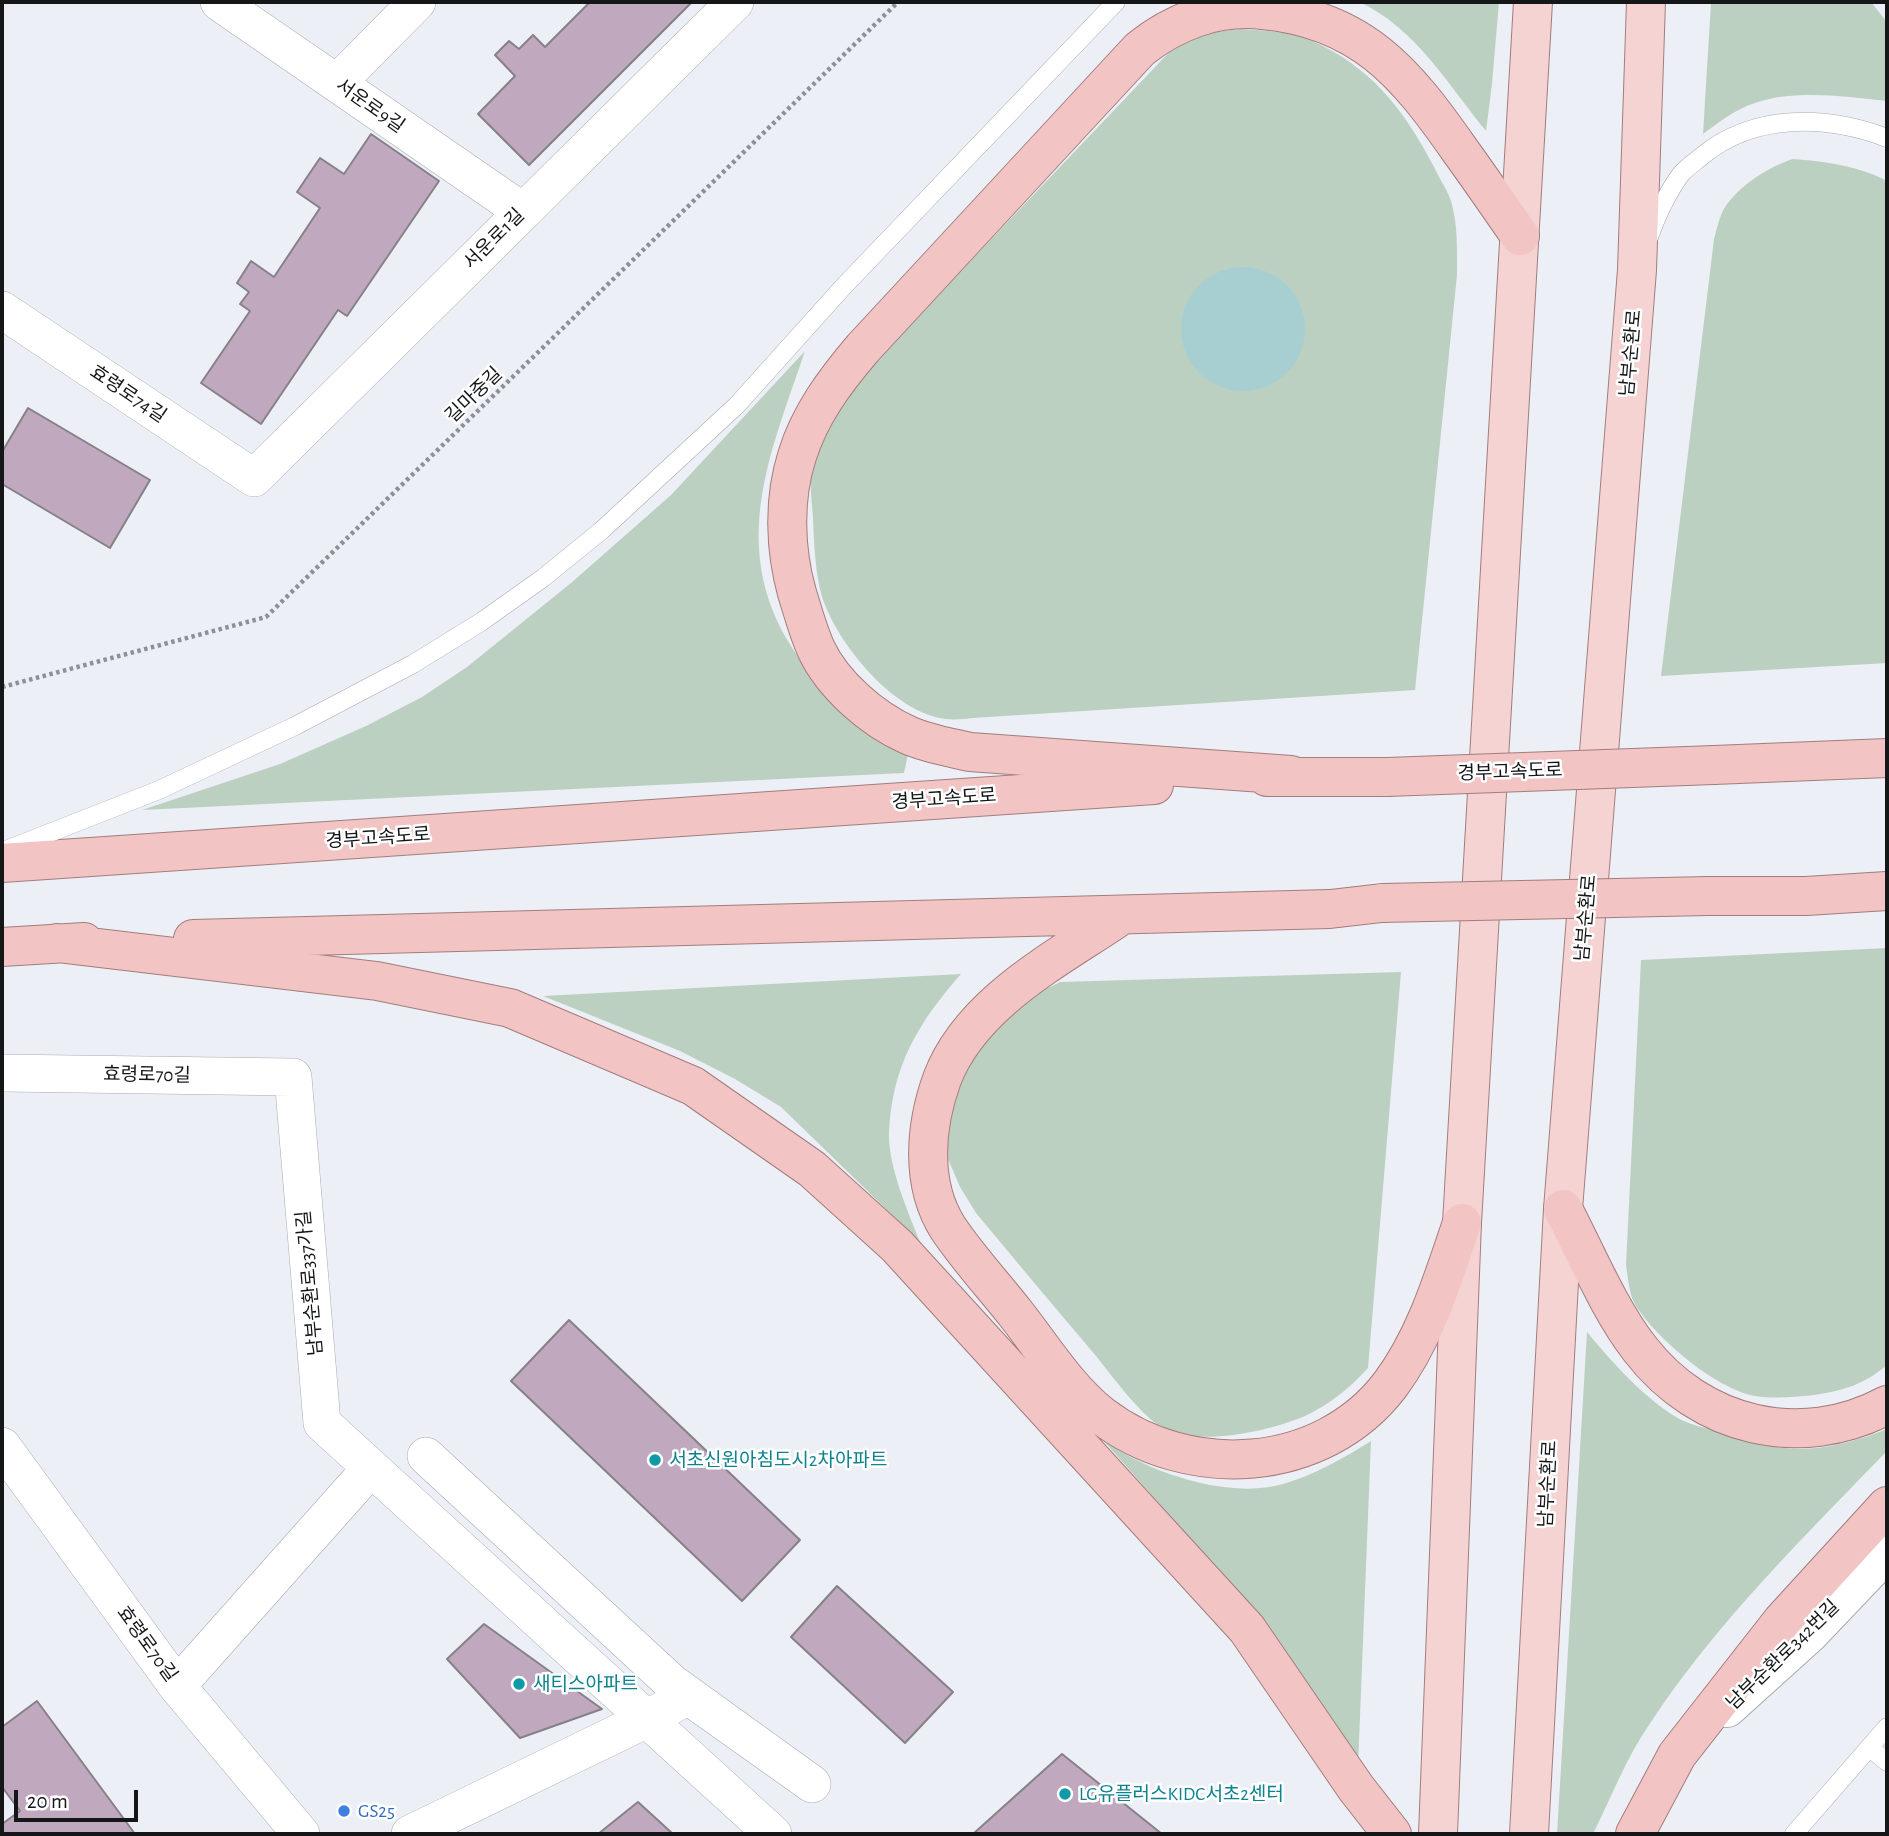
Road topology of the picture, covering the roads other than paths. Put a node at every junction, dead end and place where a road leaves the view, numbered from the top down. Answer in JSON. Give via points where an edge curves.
{"nodes":[{"id":1,"x":219,"y":2,"type":"edge"},
{"id":2,"x":417,"y":2,"type":"edge"},
{"id":3,"x":735,"y":2,"type":"edge"},
{"id":4,"x":1116,"y":2,"type":"edge"},
{"id":5,"x":1533,"y":2,"type":"edge"},
{"id":6,"x":1646,"y":2,"type":"edge"},
{"id":7,"x":337,"y":83,"type":"junction"},
{"id":8,"x":1887,"y":138,"type":"edge"},
{"id":9,"x":522,"y":211,"type":"junction"},
{"id":10,"x":1520,"y":236,"type":"junction"},
{"id":11,"x":1637,"y":270,"type":"junction"},
{"id":12,"x":2,"y":310,"type":"edge"},
{"id":13,"x":254,"y":478,"type":"joint"},
{"id":14,"x":1887,"y":741,"type":"edge"},
{"id":15,"x":1887,"y":758,"type":"edge"},
{"id":16,"x":1800,"y":763,"type":"junction"},
{"id":17,"x":1291,"y":775,"type":"junction"},
{"id":18,"x":2,"y":851,"type":"edge"},
{"id":19,"x":2,"y":863,"type":"edge"},
{"id":20,"x":1887,"y":891,"type":"edge"},
{"id":21,"x":1806,"y":896,"type":"junction"},
{"id":22,"x":1887,"y":914,"type":"edge"},
{"id":23,"x":1122,"y":915,"type":"junction"},
{"id":24,"x":57,"y":943,"type":"junction"},
{"id":25,"x":2,"y":947,"type":"edge"},
{"id":26,"x":2,"y":1073,"type":"edge"},
{"id":27,"x":293,"y":1077,"type":"joint"},
{"id":28,"x":1563,"y":1209,"type":"junction"},
{"id":29,"x":1461,"y":1223,"type":"junction"},
{"id":30,"x":1887,"y":1405,"type":"edge"},
{"id":31,"x":2,"y":1446,"type":"edge"},
{"id":32,"x":426,"y":1456,"type":"dead end"},
{"id":33,"x":371,"y":1468,"type":"junction"},
{"id":34,"x":1887,"y":1506,"type":"edge"},
{"id":35,"x":1887,"y":1552,"type":"edge"},
{"id":36,"x":177,"y":1686,"type":"junction"},
{"id":37,"x":647,"y":1719,"type":"junction"},
{"id":38,"x":1887,"y":1727,"type":"edge"},
{"id":39,"x":1870,"y":1748,"type":"junction"},
{"id":40,"x":1676,"y":1755,"type":"junction"},
{"id":41,"x":1887,"y":1762,"type":"edge"},
{"id":42,"x":301,"y":1834,"type":"edge"},
{"id":43,"x":411,"y":1834,"type":"edge"},
{"id":44,"x":773,"y":1834,"type":"edge"},
{"id":45,"x":1392,"y":1834,"type":"edge"},
{"id":46,"x":1438,"y":1834,"type":"edge"},
{"id":47,"x":1529,"y":1834,"type":"edge"},
{"id":48,"x":1634,"y":1834,"type":"edge"},
{"id":49,"x":1794,"y":1834,"type":"edge"}],
"edges":[{"from":1,"to":7,"type":"street","name":"서운로9길"},
{"from":2,"to":7,"type":"street"},
{"from":3,"to":9,"type":"street","name":"서운로1길"},
{"from":4,"to":18,"type":"lane","via":[[843,287],[737,405],[543,578],[413,664],[295,726],[159,790]]},
{"from":5,"to":10,"type":"main road"},
{"from":6,"to":11,"type":"main road","name":"남부순환로"},
{"from":7,"to":9,"type":"street","name":"서운로9길"},
{"from":8,"to":11,"type":"lane","via":[[1791,121],[1764,124],[1711,149],[1683,172],[1655,221]]},
{"from":9,"to":13,"type":"street","name":"서운로1길"},
{"from":10,"to":17,"type":"highway","via":[[1422,97],[1387,59],[1365,44],[1316,20],[1287,12],[1227,10],[1195,18],[1170,27],[1140,49],[863,348],[823,398],[809,425],[796,458],[790,492],[788,556],[817,651],[834,677],[881,720],[916,738],[970,751]]},
{"from":10,"to":29,"type":"main road"},
{"from":11,"to":28,"type":"main road","name":"남부순환로"},
{"from":12,"to":13,"type":"street","name":"효령로74길"},
{"from":14,"to":16,"type":"lane"},
{"from":15,"to":16,"type":"highway","name":"경부고속도로"},
{"from":16,"to":17,"type":"highway","name":"경부고속도로","bridge":true},
{"from":17,"to":19,"type":"highway","name":"경부고속도로"},
{"from":20,"to":21,"type":"highway"},
{"from":21,"to":22,"type":"highway"},
{"from":21,"to":23,"type":"highway","bridge":true,"via":[[1382,903],[1329,909]]},
{"from":23,"to":24,"type":"highway"},
{"from":23,"to":29,"type":"highway","via":[[1006,996],[967,1035],[943,1076],[928,1147],[933,1189],[948,1228],[1099,1413],[1152,1444],[1221,1459],[1275,1457],[1331,1436],[1378,1398],[1407,1359],[1432,1307]]},
{"from":24,"to":25,"type":"highway"},
{"from":24,"to":45,"type":"highway","via":[[377,981],[510,1008],[693,1086],[812,1169],[897,1246],[1247,1629]]},
{"from":26,"to":27,"type":"street","name":"효령로70길"},
{"from":27,"to":33,"type":"street","name":"남부순환로337가길","via":[[321,1423]]},
{"from":28,"to":30,"type":"highway","via":[[1625,1328],[1656,1368],[1688,1396],[1729,1416],[1773,1428],[1816,1429],[1864,1417]]},
{"from":28,"to":47,"type":"main road","name":"남부순환로"},
{"from":29,"to":46,"type":"main road"},
{"from":31,"to":36,"type":"street","name":"효령로70길"},
{"from":32,"to":37,"type":"street","via":[[672,1683],[812,1784],[688,1696]]},
{"from":33,"to":36,"type":"street"},
{"from":33,"to":37,"type":"street","name":"남부순환로337가길"},
{"from":34,"to":40,"type":"highway","via":[[1782,1621]]},
{"from":35,"to":40,"type":"street","name":"남부순환로342번길","via":[[1809,1634]]},
{"from":36,"to":42,"type":"street","name":"효령로70길"},
{"from":37,"to":43,"type":"street"},
{"from":37,"to":44,"type":"street","name":"남부순환로337가길"},
{"from":38,"to":39,"type":"lane"},
{"from":39,"to":41,"type":"lane"},
{"from":39,"to":49,"type":"lane"},
{"from":40,"to":48,"type":"highway"}]}
